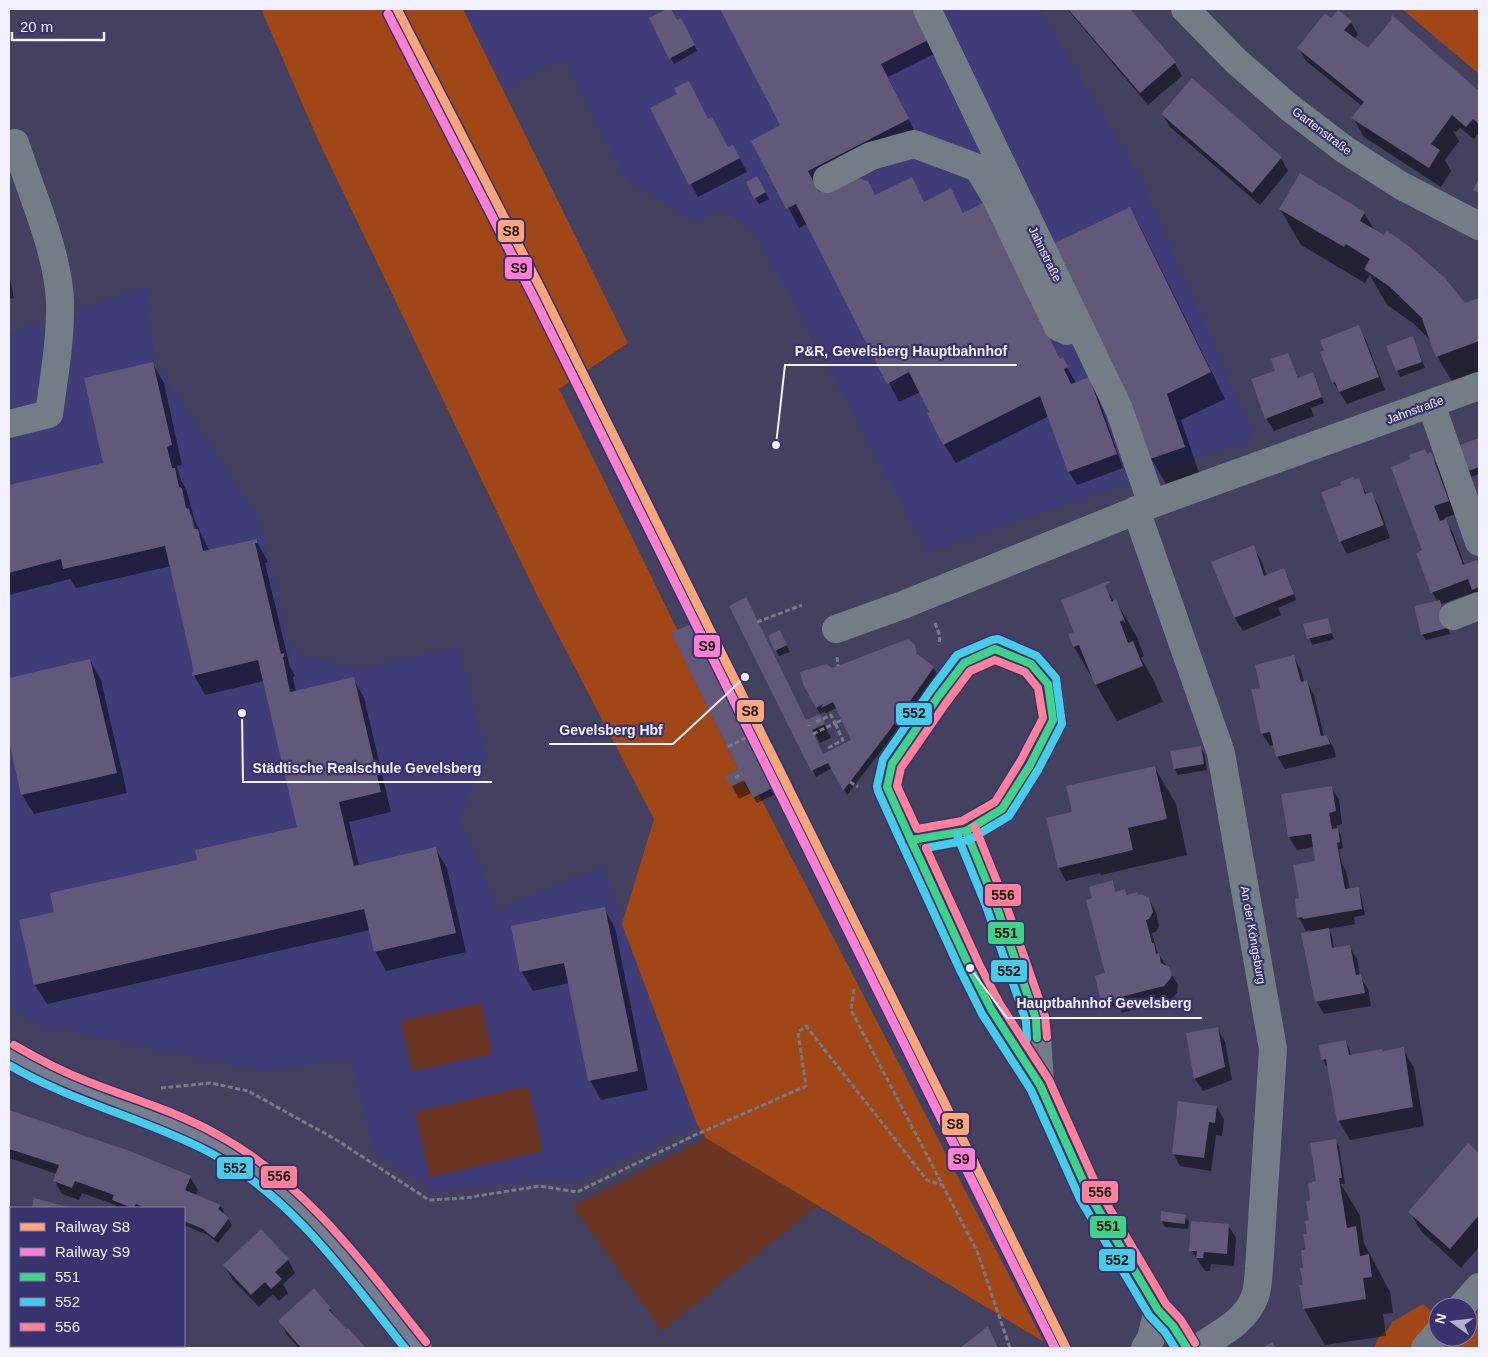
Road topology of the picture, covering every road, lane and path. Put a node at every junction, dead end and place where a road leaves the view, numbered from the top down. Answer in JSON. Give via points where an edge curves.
{"nodes":[{"id":1,"x":927,"y":9,"type":"edge"},
{"id":2,"x":1185,"y":9,"type":"edge"},
{"id":3,"x":15,"y":143,"type":"dead end"},
{"id":4,"x":827,"y":179,"type":"dead end"},
{"id":5,"x":1479,"y":226,"type":"edge"},
{"id":6,"x":1079,"y":325,"type":"junction"},
{"id":7,"x":1479,"y":386,"type":"edge"},
{"id":8,"x":1430,"y":404,"type":"junction"},
{"id":9,"x":9,"y":424,"type":"edge"},
{"id":10,"x":1144,"y":507,"type":"junction"},
{"id":11,"x":1479,"y":542,"type":"edge"},
{"id":12,"x":924,"y":596,"type":"junction"},
{"id":13,"x":802,"y":605,"type":"dead end"},
{"id":14,"x":1479,"y":606,"type":"edge"},
{"id":15,"x":1453,"y":616,"type":"dead end"},
{"id":16,"x":757,"y":622,"type":"dead end"},
{"id":17,"x":836,"y":629,"type":"dead end"},
{"id":18,"x":938,"y":654,"type":"dead end"},
{"id":19,"x":842,"y":720,"type":"dead end"},
{"id":20,"x":816,"y":722,"type":"dead end"},
{"id":21,"x":835,"y":723,"type":"junction"},
{"id":22,"x":753,"y":734,"type":"dead end"},
{"id":23,"x":813,"y":734,"type":"dead end"},
{"id":24,"x":728,"y":747,"type":"dead end"},
{"id":25,"x":828,"y":748,"type":"dead end"},
{"id":26,"x":742,"y":774,"type":"dead end"},
{"id":27,"x":734,"y":778,"type":"dead end"},
{"id":28,"x":966,"y":831,"type":"junction"},
{"id":29,"x":911,"y":840,"type":"junction"},
{"id":30,"x":854,"y":989,"type":"dead end"},
{"id":31,"x":9,"y":1054,"type":"edge"},
{"id":32,"x":1040,"y":1085,"type":"junction"},
{"id":33,"x":116,"y":1102,"type":"junction"},
{"id":34,"x":942,"y":1185,"type":"junction"},
{"id":35,"x":1479,"y":1287,"type":"edge"},
{"id":36,"x":1470,"y":1297,"type":"edge"},
{"id":37,"x":1158,"y":1310,"type":"junction"},
{"id":38,"x":418,"y":1348,"type":"edge"},
{"id":39,"x":1010,"y":1348,"type":"edge"},
{"id":40,"x":1145,"y":1348,"type":"edge"},
{"id":41,"x":1187,"y":1348,"type":"edge"},
{"id":42,"x":1198,"y":1348,"type":"edge"}],
"edges":[{"from":1,"to":6,"type":"street","name":"Jahnstraße"},
{"from":2,"to":5,"type":"street","name":"Gartenstraße","via":[[1236,61],[1344,149],[1400,185]]},
{"from":3,"to":9,"type":"street","via":[[52,251],[60,300],[57,359],[49,414]]},
{"from":4,"to":6,"type":"street","via":[[871,156],[914,144],[978,168],[995,196],[1058,327],[1067,331]]},
{"from":6,"to":10,"type":"street","name":"Jahnstraße","via":[[1119,409]]},
{"from":7,"to":8,"type":"street","name":"Jahnstraße"},
{"from":8,"to":10,"type":"street","name":"Jahnstraße"},
{"from":8,"to":11,"type":"street"},
{"from":10,"to":12,"type":"street","name":"Jahnstraße"},
{"from":10,"to":42,"type":"street","name":"An der Königsburg","via":[[1221,753],[1273,1049],[1256,1295],[1249,1310],[1237,1322]]},
{"from":12,"to":17,"type":"street","name":"Jahnstraße"},
{"from":12,"to":18,"type":"path","via":[[940,636]]},
{"from":13,"to":16,"type":"path"},
{"from":14,"to":15,"type":"street"},
{"from":19,"to":21,"type":"path"},
{"from":20,"to":21,"type":"path","via":[[831,715]]},
{"from":21,"to":23,"type":"path"},
{"from":21,"to":25,"type":"path","via":[[843,740]]},
{"from":22,"to":24,"type":"path"},
{"from":26,"to":27,"type":"path"},
{"from":28,"to":29,"type":"street"},
{"from":28,"to":29,"type":"street","via":[[1002,809],[1053,720],[1048,684],[1032,664],[995,649],[964,663],[892,764],[887,787]]},
{"from":28,"to":32,"type":"street","via":[[1036,1019]]},
{"from":29,"to":32,"type":"street","via":[[991,1009]]},
{"from":30,"to":34,"type":"path","via":[[852,1010]]},
{"from":31,"to":33,"type":"main road","via":[[30,1068]]},
{"from":32,"to":37,"type":"street","via":[[1089,1194]]},
{"from":33,"to":34,"type":"path","via":[[165,1087],[211,1082],[248,1092],[335,1139],[429,1200],[465,1198],[540,1186],[577,1192],[806,1086],[798,1032],[806,1026],[927,1180]]},
{"from":33,"to":38,"type":"main road","via":[[213,1143],[258,1172],[323,1233]]},
{"from":34,"to":39,"type":"path","via":[[977,1251]]},
{"from":35,"to":36,"type":"street"},
{"from":37,"to":40,"type":"street"},
{"from":37,"to":41,"type":"street"}]}
